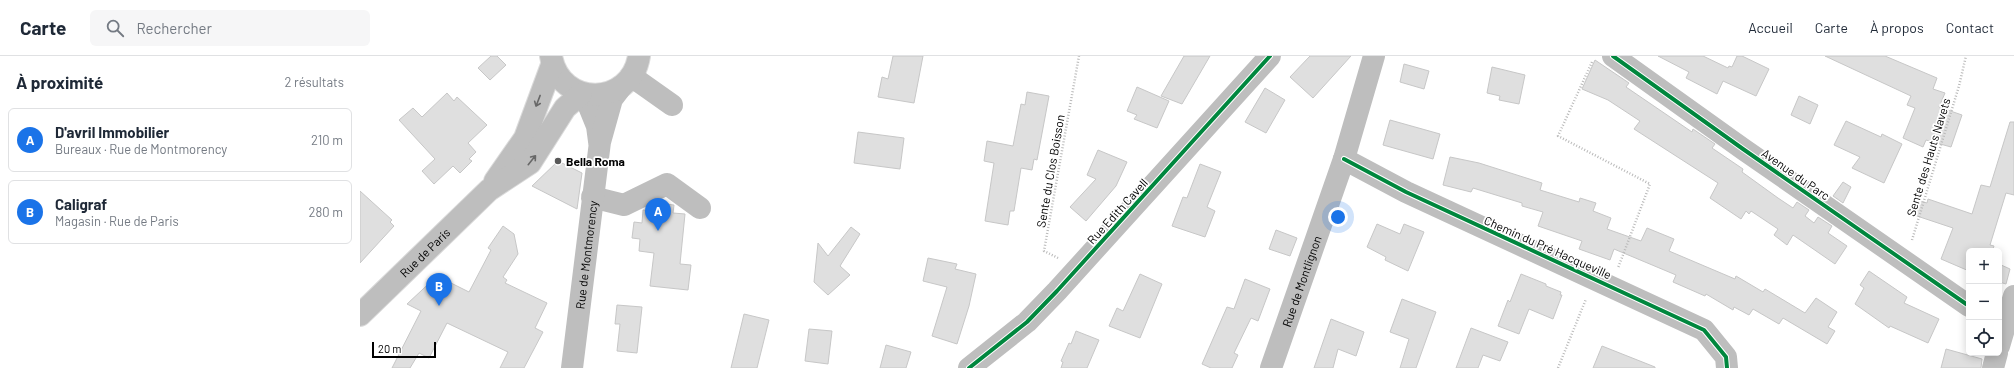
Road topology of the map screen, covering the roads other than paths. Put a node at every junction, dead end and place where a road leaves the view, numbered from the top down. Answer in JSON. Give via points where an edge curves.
{"nodes":[{"id":1,"x":1270,"y":56,"type":"edge"},
{"id":2,"x":1374,"y":56,"type":"edge"},
{"id":3,"x":1613,"y":56,"type":"edge"},
{"id":4,"x":552,"y":60,"type":"edge"},
{"id":5,"x":636,"y":67,"type":"edge"},
{"id":6,"x":583,"y":94,"type":"junction"},
{"id":7,"x":672,"y":105,"type":"dead end"},
{"id":8,"x":600,"y":142,"type":"junction"},
{"id":9,"x":1344,"y":159,"type":"junction"},
{"id":10,"x":489,"y":190,"type":"junction"},
{"id":11,"x":592,"y":197,"type":"junction"},
{"id":12,"x":700,"y":208,"type":"dead end"},
{"id":13,"x":2014,"y":296,"type":"edge"},
{"id":14,"x":1966,"y":304,"type":"edge"},
{"id":15,"x":360,"y":315,"type":"edge"},
{"id":16,"x":2002,"y":342,"type":"edge"},
{"id":17,"x":1997,"y":356,"type":"edge"},
{"id":18,"x":572,"y":368,"type":"edge"},
{"id":19,"x":969,"y":368,"type":"edge"},
{"id":20,"x":1271,"y":368,"type":"edge"},
{"id":21,"x":1727,"y":368,"type":"edge"},
{"id":22,"x":1993,"y":368,"type":"edge"}],
"edges":[{"from":1,"to":19,"type":"street","name":"Rue Edith Cavell","via":[[1027,322]]},
{"from":2,"to":9,"type":"street","name":"Rue de Montlignon"},
{"from":3,"to":14,"type":"street","name":"Avenue du Parc"},
{"from":4,"to":6,"type":"street","via":[[564,83]]},
{"from":4,"to":10,"type":"street","name":"Rue de Paris","one_way":true,"via":[[525,138]]},
{"from":5,"to":6,"type":"street","via":[[612,92]]},
{"from":5,"to":7,"type":"street"},
{"from":5,"to":8,"type":"street","name":"Rue de Montmorency","via":[[612,100]]},
{"from":6,"to":8,"type":"street","name":"Rue de Montmorency","via":[[597,126]]},
{"from":10,"to":6,"type":"street","name":"Rue de Paris","one_way":true,"via":[[530,163],[565,108]]},
{"from":8,"to":11,"type":"street","name":"Rue de Montmorency"},
{"from":9,"to":20,"type":"street","name":"Rue de Montlignon"},
{"from":9,"to":21,"type":"street","name":"Chemin du Pré Hacqueville","via":[[1406,192],[1704,330],[1726,357]]},
{"from":10,"to":15,"type":"street","name":"Rue de Paris"},
{"from":11,"to":12,"type":"street","via":[[624,205],[667,184]]},
{"from":11,"to":18,"type":"street","name":"Rue de Montmorency"},
{"from":13,"to":16,"type":"street"},
{"from":17,"to":22,"type":"street"}]}
